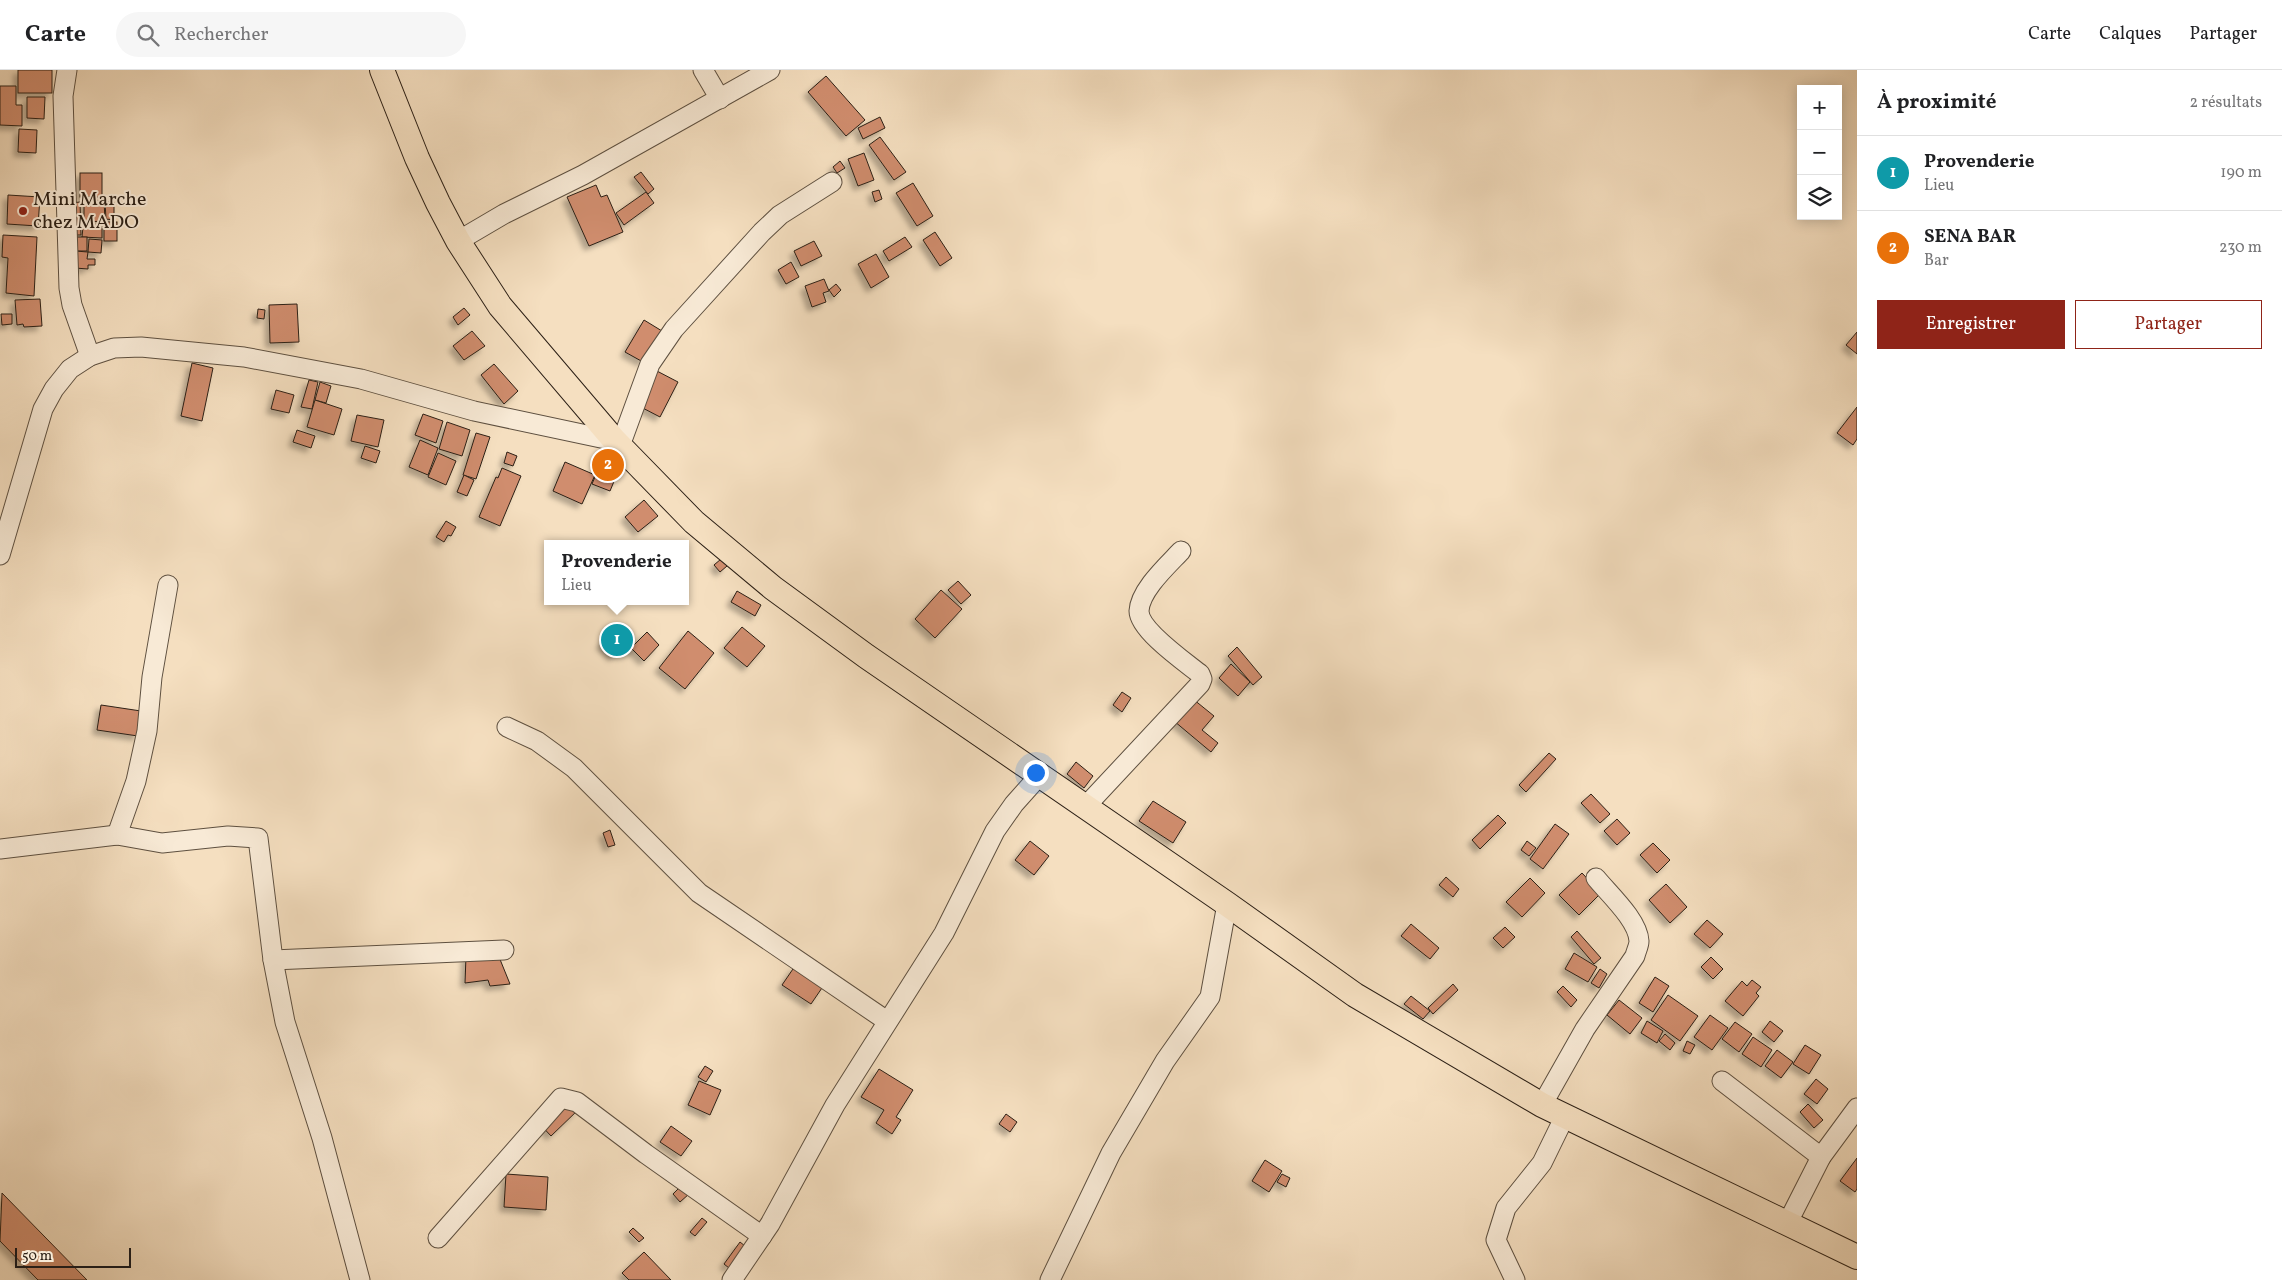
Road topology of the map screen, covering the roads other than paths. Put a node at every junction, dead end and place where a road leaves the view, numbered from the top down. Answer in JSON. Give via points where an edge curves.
{"nodes":[{"id":1,"x":67,"y":70,"type":"edge"},
{"id":2,"x":382,"y":70,"type":"edge"},
{"id":3,"x":704,"y":70,"type":"edge"},
{"id":4,"x":770,"y":70,"type":"edge"},
{"id":5,"x":720,"y":98,"type":"junction"},
{"id":6,"x":832,"y":182,"type":"dead end"},
{"id":7,"x":458,"y":241,"type":"junction"},
{"id":8,"x":90,"y":356,"type":"junction"},
{"id":9,"x":618,"y":444,"type":"junction"},
{"id":10,"x":1181,"y":551,"type":"dead end"},
{"id":11,"x":0,"y":555,"type":"edge"},
{"id":12,"x":168,"y":585,"type":"dead end"},
{"id":13,"x":507,"y":727,"type":"dead end"},
{"id":14,"x":1039,"y":776,"type":"junction"},
{"id":15,"x":1085,"y":807,"type":"junction"},
{"id":16,"x":117,"y":835,"type":"junction"},
{"id":17,"x":0,"y":849,"type":"edge"},
{"id":18,"x":1596,"y":878,"type":"dead end"},
{"id":19,"x":1227,"y":904,"type":"junction"},
{"id":20,"x":504,"y":950,"type":"dead end"},
{"id":21,"x":273,"y":960,"type":"junction"},
{"id":22,"x":887,"y":1021,"type":"junction"},
{"id":23,"x":1722,"y":1081,"type":"dead end"},
{"id":24,"x":1542,"y":1105,"type":"junction"},
{"id":25,"x":1857,"y":1108,"type":"edge"},
{"id":26,"x":1565,"y":1116,"type":"junction"},
{"id":27,"x":1822,"y":1157,"type":"junction"},
{"id":28,"x":1786,"y":1224,"type":"junction"},
{"id":29,"x":762,"y":1236,"type":"junction"},
{"id":30,"x":438,"y":1238,"type":"dead end"},
{"id":31,"x":1857,"y":1257,"type":"edge"},
{"id":32,"x":360,"y":1280,"type":"edge"},
{"id":33,"x":732,"y":1280,"type":"edge"},
{"id":34,"x":1050,"y":1280,"type":"edge"},
{"id":35,"x":1515,"y":1280,"type":"edge"}],
"edges":[{"from":1,"to":8,"type":"street","via":[[63,96],[69,288]]},
{"from":2,"to":7,"type":"main road","via":[[417,158]]},
{"from":3,"to":5,"type":"street"},
{"from":4,"to":5,"type":"street"},
{"from":5,"to":7,"type":"street"},
{"from":6,"to":9,"type":"street","via":[[780,216],[762,232],[674,329],[650,364]]},
{"from":7,"to":9,"type":"main road","via":[[500,306]]},
{"from":8,"to":9,"type":"street","via":[[114,348],[141,347],[244,357],[361,379],[474,411]]},
{"from":8,"to":11,"type":"street","via":[[70,369],[54,388],[43,409]]},
{"from":9,"to":14,"type":"main road","via":[[694,522],[773,588]]},
{"from":10,"to":15,"type":"street","via":[[1148,589],[1139,612],[1147,628],[1202,679]]},
{"from":12,"to":16,"type":"street","via":[[152,677],[147,731],[136,781]]},
{"from":13,"to":22,"type":"street","via":[[536,740],[574,768],[699,893]]},
{"from":14,"to":15,"type":"main road"},
{"from":14,"to":22,"type":"street","via":[[995,831],[944,933]]},
{"from":15,"to":19,"type":"main road"},
{"from":16,"to":17,"type":"street"},
{"from":16,"to":21,"type":"street","via":[[162,843],[228,836],[258,838]]},
{"from":18,"to":24,"type":"street","via":[[1631,920],[1639,943]]},
{"from":19,"to":24,"type":"main road","via":[[1355,995]]},
{"from":19,"to":34,"type":"street","via":[[1210,997],[1165,1061],[1111,1153]]},
{"from":20,"to":21,"type":"street"},
{"from":21,"to":32,"type":"street","via":[[285,1022],[322,1138]]},
{"from":22,"to":29,"type":"street","via":[[835,1105]]},
{"from":23,"to":27,"type":"street"},
{"from":24,"to":26,"type":"main road"},
{"from":25,"to":27,"type":"street"},
{"from":26,"to":28,"type":"main road"},
{"from":26,"to":35,"type":"street","via":[[1542,1162],[1506,1208],[1498,1232],[1496,1240]]},
{"from":27,"to":28,"type":"street"},
{"from":28,"to":31,"type":"main road"},
{"from":29,"to":30,"type":"street","via":[[577,1102],[561,1098]]},
{"from":29,"to":33,"type":"street"}]}
